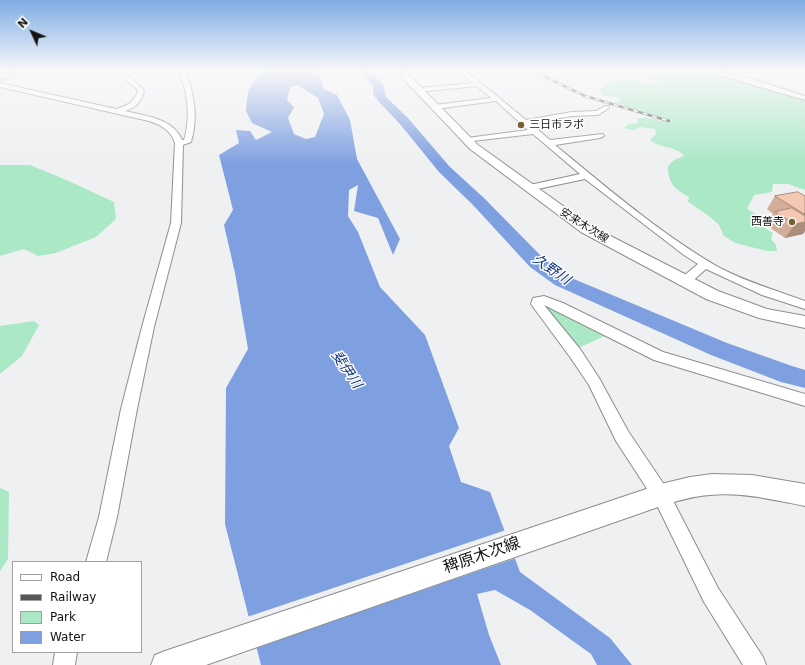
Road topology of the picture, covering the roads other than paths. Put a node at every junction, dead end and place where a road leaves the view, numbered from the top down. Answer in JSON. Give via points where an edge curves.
{"nodes":[{"id":1,"x":72,"y":101,"type":"edge"},
{"id":2,"x":137,"y":101,"type":"edge"},
{"id":3,"x":190,"y":101,"type":"edge"},
{"id":4,"x":429,"y":101,"type":"edge"},
{"id":5,"x":476,"y":101,"type":"edge"},
{"id":6,"x":501,"y":101,"type":"edge"},
{"id":7,"x":435,"y":107,"type":"junction"},
{"id":8,"x":607,"y":108,"type":"dead end"},
{"id":9,"x":117,"y":111,"type":"junction"},
{"id":10,"x":525,"y":122,"type":"junction"},
{"id":11,"x":536,"y":131,"type":"junction"},
{"id":12,"x":600,"y":136,"type":"dead end"},
{"id":13,"x":466,"y":140,"type":"junction"},
{"id":14,"x":179,"y":143,"type":"junction"},
{"id":15,"x":549,"y":143,"type":"junction"},
{"id":16,"x":586,"y":176,"type":"junction"},
{"id":17,"x":528,"y":188,"type":"junction"},
{"id":18,"x":704,"y":264,"type":"junction"},
{"id":19,"x":684,"y":282,"type":"junction"},
{"id":20,"x":805,"y":305,"type":"edge"},
{"id":21,"x":805,"y":322,"type":"edge"},
{"id":22,"x":805,"y":400,"type":"edge"},
{"id":23,"x":805,"y":495,"type":"edge"},
{"id":24,"x":658,"y":496,"type":"junction"},
{"id":25,"x":96,"y":561,"type":"edge"},
{"id":26,"x":66,"y":653,"type":"edge"},
{"id":27,"x":64,"y":665,"type":"edge"},
{"id":28,"x":165,"y":665,"type":"edge"},
{"id":29,"x":755,"y":665,"type":"edge"}],
"edges":[{"from":1,"to":9,"type":"street"},
{"from":2,"to":9,"type":"street","via":[[130,107]]},
{"from":3,"to":14,"type":"street","via":[[190,136],[187,142]]},
{"from":4,"to":7,"type":"main road","name":"安来木次線"},
{"from":5,"to":7,"type":"street"},
{"from":6,"to":10,"type":"street"},
{"from":7,"to":13,"type":"main road","name":"安来木次線"},
{"from":8,"to":10,"type":"street","via":[[598,113],[572,114]]},
{"from":9,"to":14,"type":"street","via":[[164,124],[174,132]]},
{"from":10,"to":11,"type":"street"},
{"from":11,"to":13,"type":"street"},
{"from":11,"to":15,"type":"street"},
{"from":12,"to":15,"type":"street"},
{"from":13,"to":17,"type":"main road","name":"安来木次線"},
{"from":14,"to":25,"type":"street","via":[[176,223],[148,327]]},
{"from":15,"to":16,"type":"street"},
{"from":16,"to":17,"type":"street"},
{"from":16,"to":18,"type":"street"},
{"from":17,"to":19,"type":"main road","name":"安来木次線","via":[[586,229]]},
{"from":18,"to":19,"type":"street"},
{"from":18,"to":20,"type":"street","via":[[766,292]]},
{"from":19,"to":21,"type":"main road","name":"安来木次線","via":[[764,314]]},
{"from":22,"to":24,"type":"street","via":[[659,356],[558,306],[538,300],[537,304],[594,382],[622,436]]},
{"from":23,"to":24,"type":"main road","name":"稗原木次線","via":[[758,486],[719,484]]},
{"from":24,"to":28,"type":"main road","name":"稗原木次線"},
{"from":24,"to":29,"type":"street","via":[[711,594]]},
{"from":26,"to":27,"type":"street"}]}
